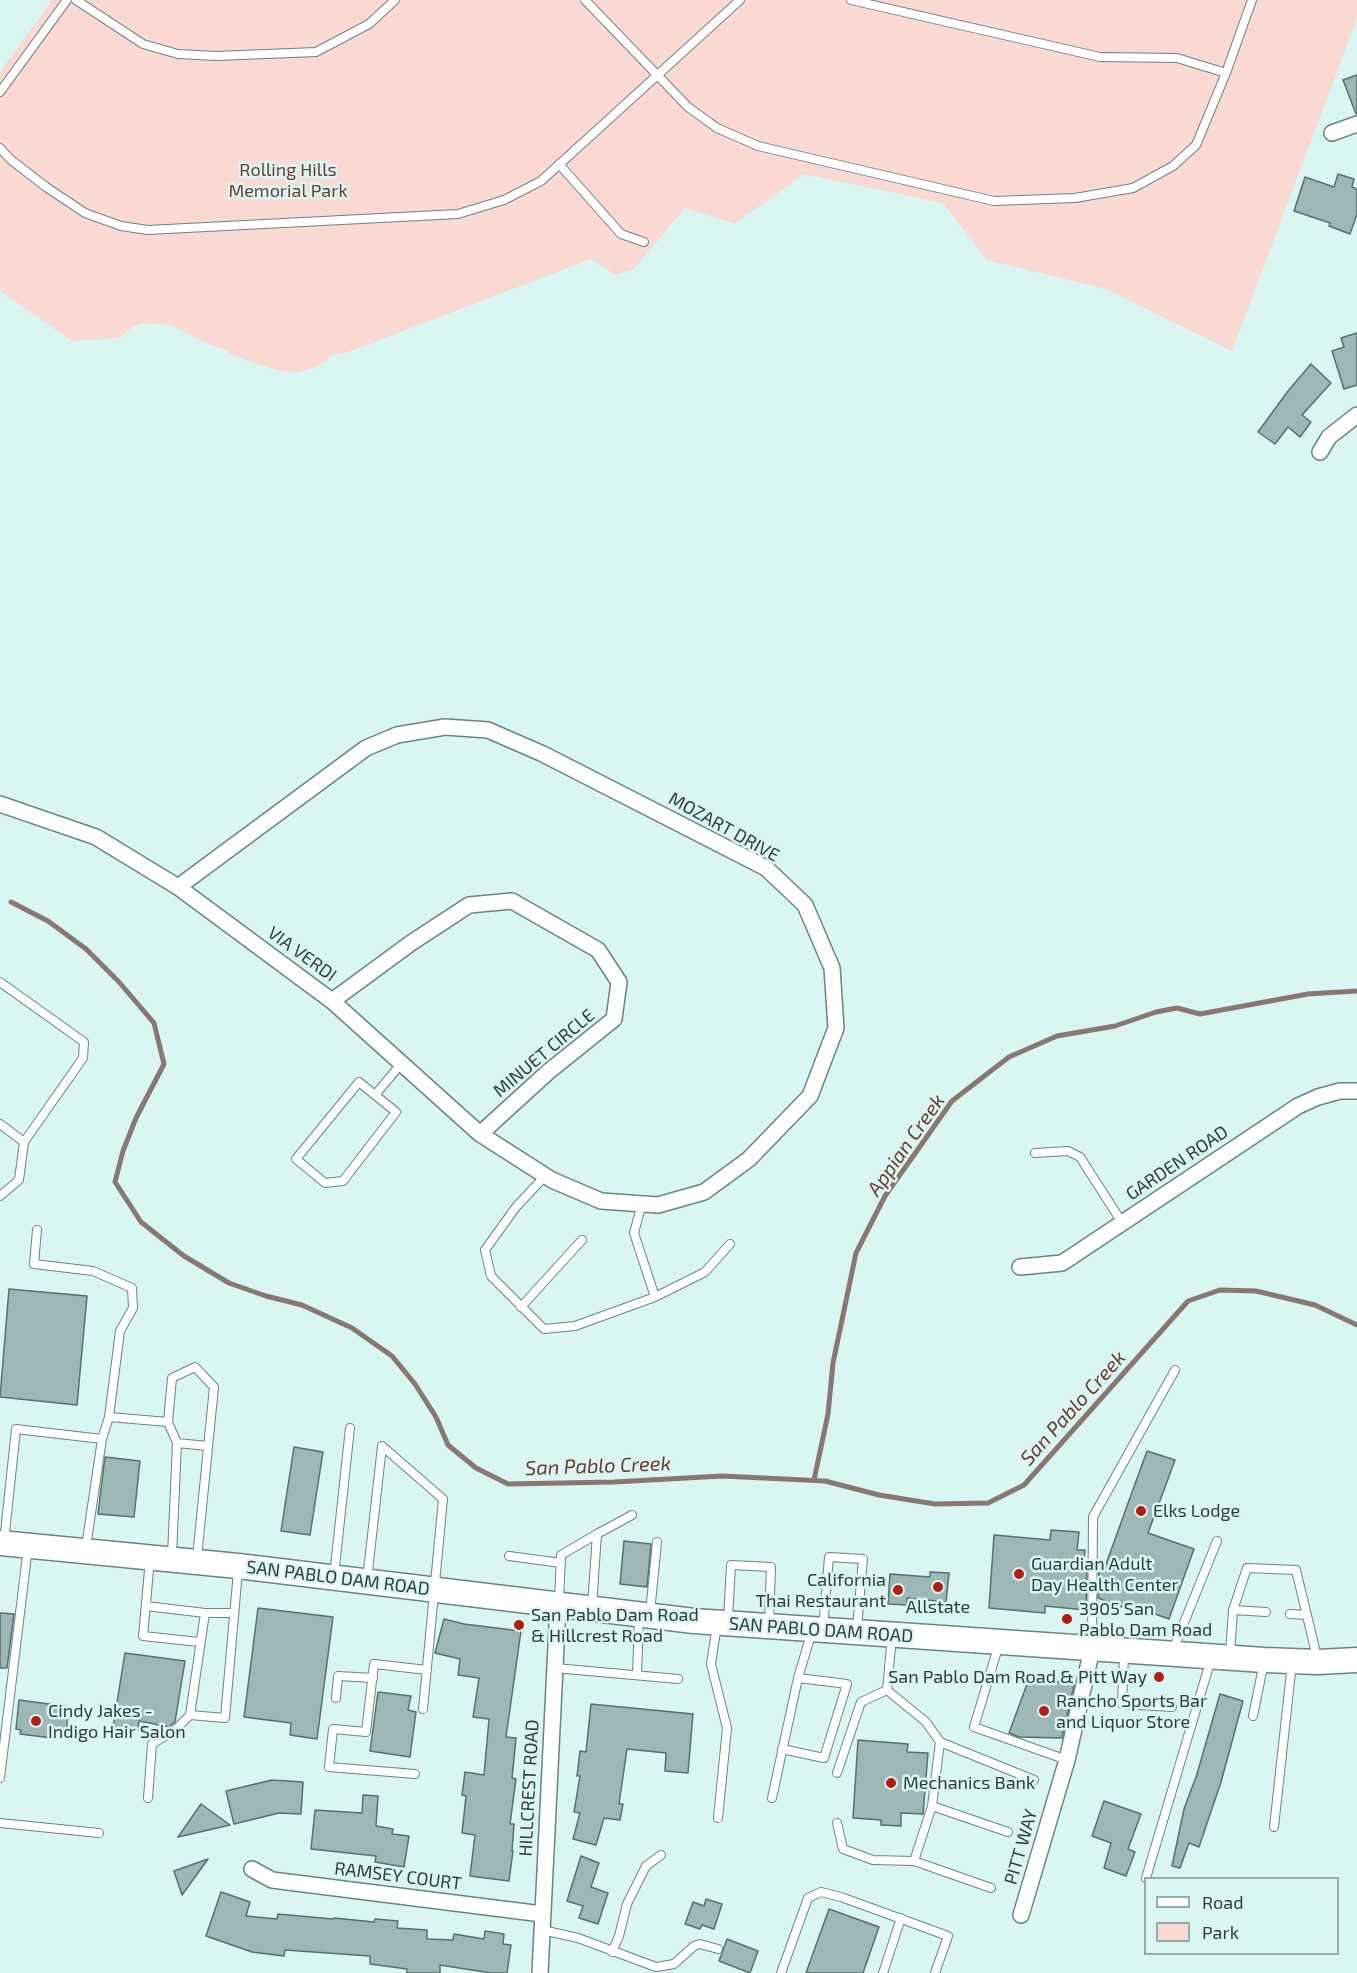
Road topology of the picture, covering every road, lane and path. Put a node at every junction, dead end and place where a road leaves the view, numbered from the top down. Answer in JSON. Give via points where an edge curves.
{"nodes":[{"id":1,"x":67,"y":0,"type":"edge"},
{"id":2,"x":76,"y":0,"type":"edge"},
{"id":3,"x":395,"y":0,"type":"edge"},
{"id":4,"x":585,"y":0,"type":"edge"},
{"id":5,"x":740,"y":0,"type":"edge"},
{"id":6,"x":851,"y":0,"type":"edge"},
{"id":7,"x":1252,"y":0,"type":"edge"},
{"id":8,"x":1226,"y":73,"type":"junction"},
{"id":9,"x":657,"y":76,"type":"junction"},
{"id":10,"x":0,"y":92,"type":"edge"},
{"id":11,"x":1357,"y":124,"type":"edge"},
{"id":12,"x":1332,"y":133,"type":"dead end"},
{"id":13,"x":0,"y":148,"type":"edge"},
{"id":14,"x":560,"y":164,"type":"junction"},
{"id":15,"x":644,"y":242,"type":"dead end"},
{"id":16,"x":1357,"y":415,"type":"edge"},
{"id":17,"x":1320,"y":452,"type":"dead end"},
{"id":18,"x":0,"y":804,"type":"edge"},
{"id":19,"x":178,"y":887,"type":"junction"},
{"id":20,"x":0,"y":982,"type":"edge"},
{"id":21,"x":332,"y":1001,"type":"junction"},
{"id":22,"x":401,"y":1064,"type":"junction"},
{"id":23,"x":1357,"y":1091,"type":"edge"},
{"id":24,"x":375,"y":1095,"type":"junction"},
{"id":25,"x":0,"y":1124,"type":"edge"},
{"id":26,"x":480,"y":1134,"type":"junction"},
{"id":27,"x":24,"y":1142,"type":"junction"},
{"id":28,"x":1035,"y":1153,"type":"dead end"},
{"id":29,"x":548,"y":1178,"type":"junction"},
{"id":30,"x":0,"y":1196,"type":"edge"},
{"id":31,"x":642,"y":1203,"type":"junction"},
{"id":32,"x":1122,"y":1224,"type":"junction"},
{"id":33,"x":37,"y":1230,"type":"dead end"},
{"id":34,"x":582,"y":1240,"type":"dead end"},
{"id":35,"x":730,"y":1244,"type":"dead end"},
{"id":36,"x":1020,"y":1267,"type":"dead end"},
{"id":37,"x":655,"y":1297,"type":"junction"},
{"id":38,"x":521,"y":1307,"type":"junction"},
{"id":39,"x":1175,"y":1370,"type":"dead end"},
{"id":40,"x":109,"y":1417,"type":"junction"},
{"id":41,"x":168,"y":1422,"type":"junction"},
{"id":42,"x":350,"y":1428,"type":"dead end"},
{"id":43,"x":102,"y":1439,"type":"junction"},
{"id":44,"x":177,"y":1443,"type":"junction"},
{"id":45,"x":208,"y":1446,"type":"junction"},
{"id":46,"x":632,"y":1515,"type":"dead end"},
{"id":47,"x":597,"y":1534,"type":"junction"},
{"id":48,"x":1217,"y":1541,"type":"dead end"},
{"id":49,"x":657,"y":1542,"type":"dead end"},
{"id":50,"x":2,"y":1543,"type":"edge"},
{"id":51,"x":28,"y":1546,"type":"junction"},
{"id":52,"x":86,"y":1551,"type":"junction"},
{"id":53,"x":509,"y":1556,"type":"dead end"},
{"id":54,"x":161,"y":1559,"type":"junction"},
{"id":55,"x":197,"y":1562,"type":"junction"},
{"id":56,"x":561,"y":1563,"type":"junction"},
{"id":57,"x":238,"y":1566,"type":"junction"},
{"id":58,"x":334,"y":1577,"type":"junction"},
{"id":59,"x":367,"y":1581,"type":"junction"},
{"id":60,"x":434,"y":1590,"type":"junction"},
{"id":61,"x":558,"y":1605,"type":"junction"},
{"id":62,"x":146,"y":1606,"type":"junction"},
{"id":63,"x":591,"y":1610,"type":"junction"},
{"id":64,"x":1233,"y":1610,"type":"junction"},
{"id":65,"x":1266,"y":1612,"type":"dead end"},
{"id":66,"x":205,"y":1613,"type":"junction"},
{"id":67,"x":234,"y":1613,"type":"junction"},
{"id":68,"x":1290,"y":1614,"type":"dead end"},
{"id":69,"x":1307,"y":1614,"type":"junction"},
{"id":70,"x":644,"y":1617,"type":"junction"},
{"id":71,"x":722,"y":1624,"type":"junction"},
{"id":72,"x":768,"y":1627,"type":"junction"},
{"id":73,"x":817,"y":1630,"type":"junction"},
{"id":74,"x":857,"y":1632,"type":"junction"},
{"id":75,"x":892,"y":1635,"type":"junction"},
{"id":76,"x":199,"y":1642,"type":"junction"},
{"id":77,"x":1000,"y":1642,"type":"junction"},
{"id":78,"x":1092,"y":1649,"type":"junction"},
{"id":79,"x":1125,"y":1650,"type":"junction"},
{"id":80,"x":1172,"y":1654,"type":"junction"},
{"id":81,"x":1220,"y":1658,"type":"junction"},
{"id":82,"x":1264,"y":1660,"type":"junction"},
{"id":83,"x":1357,"y":1660,"type":"edge"},
{"id":84,"x":1292,"y":1661,"type":"junction"},
{"id":85,"x":1318,"y":1662,"type":"junction"},
{"id":86,"x":555,"y":1668,"type":"junction"},
{"id":87,"x":427,"y":1670,"type":"junction"},
{"id":88,"x":637,"y":1676,"type":"junction"},
{"id":89,"x":372,"y":1678,"type":"junction"},
{"id":90,"x":798,"y":1678,"type":"junction"},
{"id":91,"x":678,"y":1679,"type":"dead end"},
{"id":92,"x":887,"y":1690,"type":"junction"},
{"id":93,"x":336,"y":1698,"type":"dead end"},
{"id":94,"x":1172,"y":1707,"type":"dead end"},
{"id":95,"x":423,"y":1709,"type":"dead end"},
{"id":96,"x":190,"y":1714,"type":"junction"},
{"id":97,"x":1253,"y":1716,"type":"dead end"},
{"id":98,"x":940,"y":1742,"type":"junction"},
{"id":99,"x":782,"y":1749,"type":"junction"},
{"id":100,"x":1066,"y":1760,"type":"junction"},
{"id":101,"x":837,"y":1773,"type":"dead end"},
{"id":102,"x":415,"y":1774,"type":"dead end"},
{"id":103,"x":0,"y":1778,"type":"edge"},
{"id":104,"x":1034,"y":1780,"type":"dead end"},
{"id":105,"x":148,"y":1798,"type":"dead end"},
{"id":106,"x":771,"y":1798,"type":"dead end"},
{"id":107,"x":932,"y":1806,"type":"junction"},
{"id":108,"x":718,"y":1818,"type":"dead end"},
{"id":109,"x":0,"y":1823,"type":"edge"},
{"id":110,"x":837,"y":1823,"type":"dead end"},
{"id":111,"x":1274,"y":1827,"type":"dead end"},
{"id":112,"x":1008,"y":1832,"type":"dead end"},
{"id":113,"x":99,"y":1833,"type":"dead end"},
{"id":114,"x":662,"y":1855,"type":"dead end"},
{"id":115,"x":914,"y":1861,"type":"junction"},
{"id":116,"x":252,"y":1869,"type":"dead end"},
{"id":117,"x":1147,"y":1877,"type":"edge"},
{"id":118,"x":991,"y":1888,"type":"dead end"},
{"id":119,"x":542,"y":1914,"type":"junction"},
{"id":120,"x":1021,"y":1915,"type":"dead end"},
{"id":121,"x":901,"y":1918,"type":"junction"},
{"id":122,"x":542,"y":1930,"type":"junction"},
{"id":123,"x":718,"y":1949,"type":"dead end"},
{"id":124,"x":612,"y":1952,"type":"junction"},
{"id":125,"x":540,"y":1973,"type":"edge"},
{"id":126,"x":781,"y":1973,"type":"edge"},
{"id":127,"x":884,"y":1973,"type":"edge"},
{"id":128,"x":935,"y":1973,"type":"edge"}],
"edges":[{"from":1,"to":10,"type":"lane"},
{"from":2,"to":3,"type":"lane","via":[[143,44],[178,54],[216,56],[316,52],[369,24]]},
{"from":4,"to":9,"type":"lane"},
{"from":5,"to":9,"type":"lane"},
{"from":6,"to":8,"type":"lane","via":[[1100,57],[1177,58]]},
{"from":7,"to":8,"type":"lane"},
{"from":8,"to":9,"type":"lane","via":[[1196,145],[1173,166],[1133,188],[1075,198],[994,201],[758,146],[717,128],[688,107]]},
{"from":9,"to":14,"type":"lane"},
{"from":11,"to":12,"type":"street"},
{"from":13,"to":14,"type":"lane","via":[[85,213],[121,226],[148,230],[458,214],[504,200],[541,181]]},
{"from":14,"to":15,"type":"lane","via":[[621,234]]},
{"from":16,"to":17,"type":"street","via":[[1329,437]]},
{"from":18,"to":19,"type":"street","name":"VIA VERDI","via":[[96,837]]},
{"from":19,"to":21,"type":"street","name":"VIA VERDI"},
{"from":19,"to":31,"type":"street","name":"MOZART DRIVE","via":[[366,748],[397,735],[445,727],[488,730],[543,754],[766,868],[805,905],[832,968],[836,1028],[818,1077],[810,1096],[756,1151],[704,1192],[657,1204]]},
{"from":20,"to":27,"type":"lane","via":[[84,1042],[83,1059]]},
{"from":21,"to":22,"type":"street","name":"VIA VERDI"},
{"from":21,"to":26,"type":"street","name":"MINUET CIRCLE","via":[[470,905],[512,901],[598,950],[619,982],[615,1019],[548,1072]]},
{"from":22,"to":24,"type":"lane"},
{"from":22,"to":26,"type":"street","name":"VIA VERDI"},
{"from":23,"to":32,"type":"street","name":"GARDEN ROAD","via":[[1340,1091],[1298,1106]]},
{"from":24,"to":24,"type":"lane","via":[[359,1083],[296,1159],[325,1183],[343,1181],[396,1112]]},
{"from":25,"to":27,"type":"lane"},
{"from":26,"to":29,"type":"street","name":"VIA VERDI"},
{"from":27,"to":30,"type":"lane","via":[[19,1180]]},
{"from":28,"to":32,"type":"lane","via":[[1072,1152],[1080,1156]]},
{"from":29,"to":31,"type":"street","name":"MOZART DRIVE","via":[[601,1201]]},
{"from":29,"to":38,"type":"lane","via":[[516,1207],[485,1250],[491,1276]]},
{"from":31,"to":37,"type":"lane","via":[[634,1233]]},
{"from":32,"to":36,"type":"street","name":"GARDEN ROAD","via":[[1062,1263]]},
{"from":33,"to":40,"type":"lane","via":[[34,1264],[93,1272],[132,1288],[133,1308],[120,1331]]},
{"from":34,"to":38,"type":"lane"},
{"from":35,"to":37,"type":"lane","via":[[705,1272]]},
{"from":37,"to":38,"type":"lane","via":[[575,1326],[544,1329]]},
{"from":39,"to":78,"type":"lane","via":[[1093,1516]]},
{"from":40,"to":41,"type":"lane"},
{"from":40,"to":43,"type":"lane"},
{"from":41,"to":44,"type":"lane"},
{"from":41,"to":45,"type":"lane","via":[[172,1378],[195,1367],[214,1387]]},
{"from":42,"to":58,"type":"lane"},
{"from":43,"to":50,"type":"lane","via":[[16,1429]]},
{"from":43,"to":52,"type":"lane"},
{"from":44,"to":45,"type":"lane"},
{"from":44,"to":54,"type":"lane"},
{"from":45,"to":55,"type":"lane"},
{"from":46,"to":47,"type":"lane"},
{"from":47,"to":56,"type":"lane","via":[[561,1555]]},
{"from":47,"to":63,"type":"lane"},
{"from":48,"to":80,"type":"lane"},
{"from":49,"to":70,"type":"lane"},
{"from":50,"to":51,"type":"main road","name":"SAN PABLO DAM ROAD"},
{"from":51,"to":52,"type":"main road","name":"SAN PABLO DAM ROAD"},
{"from":51,"to":103,"type":"lane"},
{"from":52,"to":54,"type":"main road","name":"SAN PABLO DAM ROAD"},
{"from":53,"to":56,"type":"lane"},
{"from":54,"to":55,"type":"main road","name":"SAN PABLO DAM ROAD"},
{"from":54,"to":62,"type":"lane"},
{"from":55,"to":57,"type":"main road","name":"SAN PABLO DAM ROAD"},
{"from":56,"to":61,"type":"lane"},
{"from":57,"to":58,"type":"main road","name":"SAN PABLO DAM ROAD"},
{"from":57,"to":67,"type":"lane"},
{"from":58,"to":59,"type":"main road","name":"SAN PABLO DAM ROAD"},
{"from":59,"to":60,"type":"main road","name":"SAN PABLO DAM ROAD"},
{"from":59,"to":60,"type":"lane","via":[[382,1446],[443,1500]]},
{"from":60,"to":61,"type":"main road","name":"SAN PABLO DAM ROAD"},
{"from":60,"to":87,"type":"lane"},
{"from":61,"to":63,"type":"main road","name":"SAN PABLO DAM ROAD"},
{"from":61,"to":86,"type":"street","name":"HILLCREST ROAD"},
{"from":62,"to":66,"type":"lane"},
{"from":62,"to":76,"type":"lane","via":[[143,1636]]},
{"from":63,"to":70,"type":"main road","name":"SAN PABLO DAM ROAD"},
{"from":64,"to":65,"type":"lane"},
{"from":64,"to":69,"type":"lane","via":[[1247,1568],[1296,1570]]},
{"from":64,"to":81,"type":"lane"},
{"from":66,"to":67,"type":"lane"},
{"from":66,"to":76,"type":"lane"},
{"from":67,"to":96,"type":"lane","via":[[225,1718]]},
{"from":68,"to":69,"type":"lane"},
{"from":69,"to":85,"type":"lane"},
{"from":70,"to":71,"type":"main road","name":"SAN PABLO DAM ROAD"},
{"from":70,"to":88,"type":"lane"},
{"from":71,"to":72,"type":"main road","name":"SAN PABLO DAM ROAD"},
{"from":71,"to":72,"type":"lane","via":[[731,1565],[771,1567]]},
{"from":71,"to":108,"type":"lane","via":[[711,1664],[727,1728]]},
{"from":72,"to":73,"type":"main road","name":"SAN PABLO DAM ROAD"},
{"from":73,"to":74,"type":"main road","name":"SAN PABLO DAM ROAD"},
{"from":73,"to":74,"type":"lane","via":[[829,1557],[862,1558]]},
{"from":73,"to":90,"type":"lane"},
{"from":74,"to":75,"type":"main road","name":"SAN PABLO DAM ROAD"},
{"from":75,"to":77,"type":"main road","name":"SAN PABLO DAM ROAD"},
{"from":75,"to":92,"type":"lane"},
{"from":76,"to":96,"type":"lane"},
{"from":77,"to":78,"type":"main road","name":"SAN PABLO DAM ROAD"},
{"from":77,"to":100,"type":"lane","via":[[974,1727]]},
{"from":78,"to":79,"type":"main road","name":"SAN PABLO DAM ROAD"},
{"from":78,"to":100,"type":"street","name":"PITT WAY"},
{"from":79,"to":80,"type":"main road","name":"SAN PABLO DAM ROAD"},
{"from":79,"to":94,"type":"lane","via":[[1122,1704]]},
{"from":80,"to":81,"type":"main road","name":"SAN PABLO DAM ROAD"},
{"from":81,"to":82,"type":"main road","name":"SAN PABLO DAM ROAD"},
{"from":81,"to":117,"type":"lane"},
{"from":82,"to":84,"type":"main road","name":"SAN PABLO DAM ROAD"},
{"from":82,"to":97,"type":"lane"},
{"from":83,"to":85,"type":"main road","name":"SAN PABLO DAM ROAD"},
{"from":84,"to":85,"type":"main road","name":"SAN PABLO DAM ROAD"},
{"from":84,"to":111,"type":"lane"},
{"from":86,"to":88,"type":"lane"},
{"from":86,"to":119,"type":"street","name":"HILLCREST ROAD"},
{"from":87,"to":89,"type":"lane","via":[[374,1664]]},
{"from":87,"to":95,"type":"lane"},
{"from":88,"to":91,"type":"lane"},
{"from":89,"to":93,"type":"lane","via":[[338,1676]]},
{"from":89,"to":102,"type":"lane","via":[[366,1732],[333,1729],[329,1767]]},
{"from":90,"to":99,"type":"lane"},
{"from":90,"to":99,"type":"lane","via":[[847,1684],[824,1758]]},
{"from":92,"to":98,"type":"lane","via":[[926,1722]]},
{"from":92,"to":101,"type":"lane","via":[[861,1702]]},
{"from":96,"to":105,"type":"lane","via":[[175,1730],[152,1744]]},
{"from":98,"to":104,"type":"lane"},
{"from":98,"to":107,"type":"lane"},
{"from":99,"to":106,"type":"lane"},
{"from":100,"to":120,"type":"street","name":"PITT WAY"},
{"from":107,"to":112,"type":"lane"},
{"from":107,"to":115,"type":"lane"},
{"from":109,"to":113,"type":"lane"},
{"from":110,"to":115,"type":"lane","via":[[843,1849],[873,1860]]},
{"from":114,"to":124,"type":"lane","via":[[646,1866],[627,1904]]},
{"from":115,"to":118,"type":"lane"},
{"from":116,"to":119,"type":"street","name":"RAMSEY COURT","via":[[272,1880]]},
{"from":119,"to":122,"type":"street","name":"HILLCREST ROAD"},
{"from":121,"to":126,"type":"lane","via":[[821,1892],[808,1898]]},
{"from":121,"to":127,"type":"lane"},
{"from":121,"to":128,"type":"lane","via":[[948,1936]]},
{"from":122,"to":124,"type":"lane","via":[[578,1938]]},
{"from":122,"to":125,"type":"street","name":"HILLCREST ROAD"},
{"from":123,"to":124,"type":"lane","via":[[700,1944],[674,1964],[656,1967]]}]}
